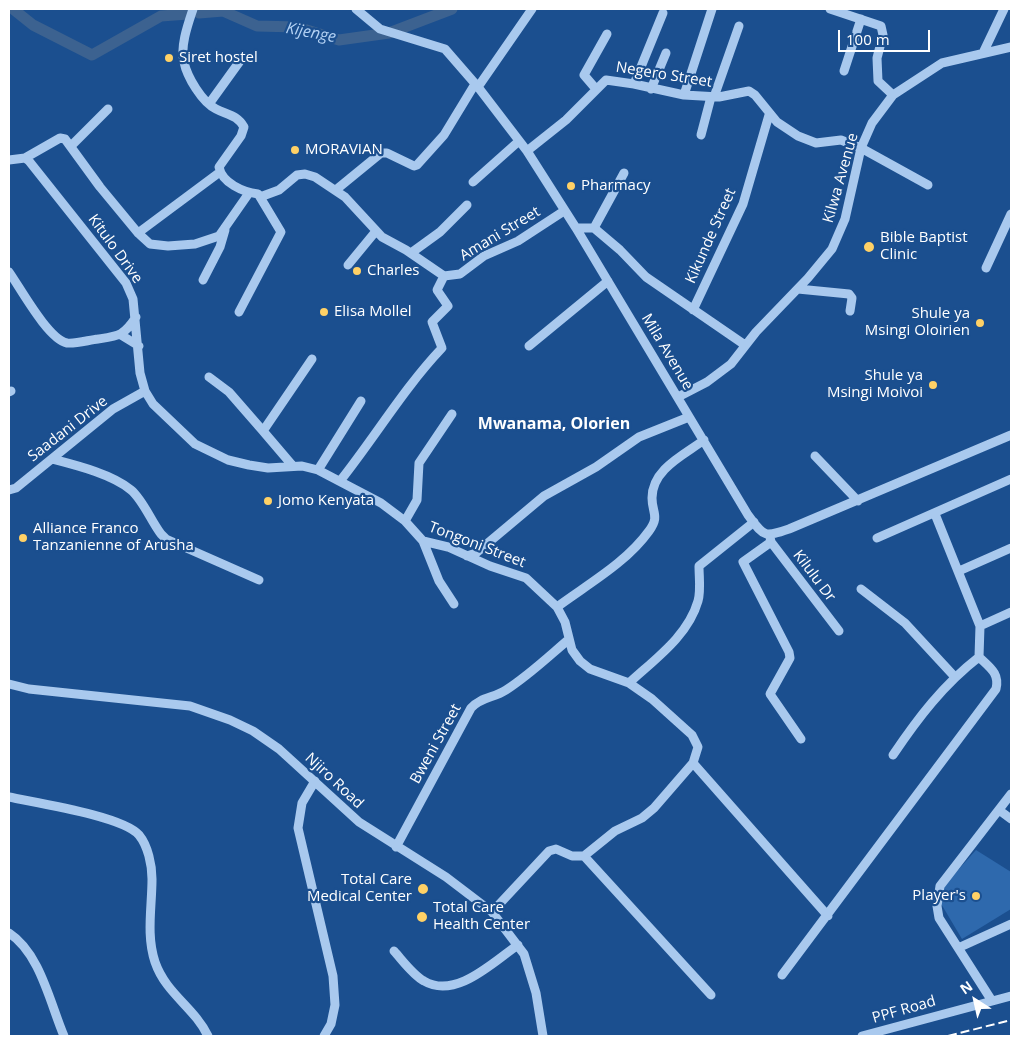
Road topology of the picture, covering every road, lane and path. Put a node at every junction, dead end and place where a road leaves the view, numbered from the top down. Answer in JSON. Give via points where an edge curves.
{"nodes":[{"id":1,"x":193,"y":9,"type":"edge"},
{"id":2,"x":356,"y":9,"type":"edge"},
{"id":3,"x":532,"y":9,"type":"edge"},
{"id":4,"x":712,"y":9,"type":"edge"},
{"id":5,"x":830,"y":9,"type":"edge"},
{"id":6,"x":1004,"y":9,"type":"edge"},
{"id":7,"x":664,"y":13,"type":"dead end"},
{"id":8,"x":861,"y":19,"type":"junction"},
{"id":9,"x":739,"y":26,"type":"dead end"},
{"id":10,"x":607,"y":34,"type":"dead end"},
{"id":11,"x":1011,"y":46,"type":"edge"},
{"id":12,"x":666,"y":53,"type":"dead end"},
{"id":13,"x":983,"y":53,"type":"junction"},
{"id":14,"x":240,"y":61,"type":"dead end"},
{"id":15,"x":844,"y":71,"type":"dead end"},
{"id":16,"x":634,"y":84,"type":"junction"},
{"id":17,"x":477,"y":86,"type":"junction"},
{"id":18,"x":596,"y":89,"type":"junction"},
{"id":19,"x":651,"y":89,"type":"junction"},
{"id":20,"x":684,"y":95,"type":"junction"},
{"id":21,"x":893,"y":95,"type":"junction"},
{"id":22,"x":713,"y":97,"type":"junction"},
{"id":23,"x":209,"y":104,"type":"junction"},
{"id":24,"x":108,"y":109,"type":"dead end"},
{"id":25,"x":769,"y":115,"type":"junction"},
{"id":26,"x":701,"y":135,"type":"dead end"},
{"id":27,"x":519,"y":140,"type":"junction"},
{"id":28,"x":71,"y":146,"type":"junction"},
{"id":29,"x":861,"y":148,"type":"junction"},
{"id":30,"x":527,"y":151,"type":"junction"},
{"id":31,"x":25,"y":158,"type":"junction"},
{"id":32,"x":9,"y":160,"type":"edge"},
{"id":33,"x":220,"y":172,"type":"junction"},
{"id":34,"x":624,"y":173,"type":"dead end"},
{"id":35,"x":472,"y":182,"type":"dead end"},
{"id":36,"x":928,"y":185,"type":"dead end"},
{"id":37,"x":337,"y":189,"type":"junction"},
{"id":38,"x":249,"y":193,"type":"junction"},
{"id":39,"x":260,"y":197,"type":"junction"},
{"id":40,"x":467,"y":205,"type":"dead end"},
{"id":41,"x":564,"y":211,"type":"junction"},
{"id":42,"x":1011,"y":214,"type":"edge"},
{"id":43,"x":576,"y":228,"type":"junction"},
{"id":44,"x":594,"y":228,"type":"junction"},
{"id":45,"x":225,"y":230,"type":"junction"},
{"id":46,"x":376,"y":231,"type":"junction"},
{"id":47,"x":138,"y":233,"type":"junction"},
{"id":48,"x":411,"y":253,"type":"junction"},
{"id":49,"x":348,"y":265,"type":"dead end"},
{"id":50,"x":986,"y":268,"type":"dead end"},
{"id":51,"x":9,"y":272,"type":"edge"},
{"id":52,"x":444,"y":276,"type":"junction"},
{"id":53,"x":203,"y":280,"type":"dead end"},
{"id":54,"x":608,"y":281,"type":"junction"},
{"id":55,"x":798,"y":288,"type":"junction"},
{"id":56,"x":692,"y":310,"type":"junction"},
{"id":57,"x":850,"y":311,"type":"dead end"},
{"id":58,"x":239,"y":312,"type":"dead end"},
{"id":59,"x":136,"y":318,"type":"junction"},
{"id":60,"x":121,"y":335,"type":"junction"},
{"id":61,"x":745,"y":345,"type":"junction"},
{"id":62,"x":138,"y":346,"type":"junction"},
{"id":63,"x":529,"y":346,"type":"dead end"},
{"id":64,"x":312,"y":359,"type":"dead end"},
{"id":65,"x":209,"y":377,"type":"dead end"},
{"id":66,"x":145,"y":390,"type":"junction"},
{"id":67,"x":678,"y":398,"type":"junction"},
{"id":68,"x":361,"y":401,"type":"dead end"},
{"id":69,"x":452,"y":414,"type":"dead end"},
{"id":70,"x":689,"y":417,"type":"junction"},
{"id":71,"x":263,"y":431,"type":"junction"},
{"id":72,"x":1011,"y":435,"type":"edge"},
{"id":73,"x":704,"y":440,"type":"junction"},
{"id":74,"x":815,"y":456,"type":"dead end"},
{"id":75,"x":52,"y":459,"type":"junction"},
{"id":76,"x":292,"y":465,"type":"junction"},
{"id":77,"x":318,"y":470,"type":"junction"},
{"id":78,"x":1011,"y":479,"type":"edge"},
{"id":79,"x":340,"y":481,"type":"junction"},
{"id":80,"x":9,"y":490,"type":"edge"},
{"id":81,"x":858,"y":501,"type":"junction"},
{"id":82,"x":934,"y":514,"type":"junction"},
{"id":83,"x":405,"y":520,"type":"junction"},
{"id":84,"x":754,"y":522,"type":"junction"},
{"id":85,"x":877,"y":538,"type":"dead end"},
{"id":86,"x":770,"y":539,"type":"junction"},
{"id":87,"x":423,"y":541,"type":"junction"},
{"id":88,"x":1011,"y":548,"type":"edge"},
{"id":89,"x":467,"y":556,"type":"junction"},
{"id":90,"x":959,"y":571,"type":"junction"},
{"id":91,"x":259,"y":580,"type":"dead end"},
{"id":92,"x":861,"y":589,"type":"dead end"},
{"id":93,"x":454,"y":604,"type":"dead end"},
{"id":94,"x":557,"y":607,"type":"junction"},
{"id":95,"x":1011,"y":612,"type":"edge"},
{"id":96,"x":980,"y":626,"type":"junction"},
{"id":97,"x":839,"y":631,"type":"dead end"},
{"id":98,"x":568,"y":640,"type":"junction"},
{"id":99,"x":978,"y":657,"type":"junction"},
{"id":100,"x":954,"y":676,"type":"junction"},
{"id":101,"x":629,"y":683,"type":"junction"},
{"id":102,"x":9,"y":684,"type":"edge"},
{"id":103,"x":801,"y":739,"type":"dead end"},
{"id":104,"x":893,"y":755,"type":"dead end"},
{"id":105,"x":693,"y":762,"type":"junction"},
{"id":106,"x":315,"y":781,"type":"junction"},
{"id":107,"x":1011,"y":794,"type":"edge"},
{"id":108,"x":9,"y":797,"type":"edge"},
{"id":109,"x":1000,"y":810,"type":"junction"},
{"id":110,"x":1011,"y":819,"type":"edge"},
{"id":111,"x":396,"y":846,"type":"junction"},
{"id":112,"x":584,"y":856,"type":"junction"},
{"id":113,"x":492,"y":912,"type":"junction"},
{"id":114,"x":828,"y":916,"type":"junction"},
{"id":115,"x":1011,"y":924,"type":"edge"},
{"id":116,"x":9,"y":933,"type":"edge"},
{"id":117,"x":518,"y":945,"type":"junction"},
{"id":118,"x":958,"y":948,"type":"junction"},
{"id":119,"x":394,"y":951,"type":"dead end"},
{"id":120,"x":782,"y":975,"type":"dead end"},
{"id":121,"x":711,"y":995,"type":"dead end"},
{"id":122,"x":1011,"y":996,"type":"edge"},
{"id":123,"x":992,"y":1002,"type":"junction"},
{"id":124,"x":64,"y":1036,"type":"edge"},
{"id":125,"x":208,"y":1036,"type":"edge"},
{"id":126,"x":324,"y":1036,"type":"edge"},
{"id":127,"x":543,"y":1036,"type":"edge"},
{"id":128,"x":862,"y":1036,"type":"edge"}],
"edges":[{"from":1,"to":23,"type":"street","via":[[184,62],[196,88]]},
{"from":2,"to":17,"type":"street","name":"Mila Avenue","via":[[380,29],[444,49]]},
{"from":3,"to":17,"type":"street"},
{"from":4,"to":20,"type":"street"},
{"from":5,"to":8,"type":"street"},
{"from":6,"to":13,"type":"street"},
{"from":7,"to":16,"type":"street"},
{"from":8,"to":15,"type":"street"},
{"from":8,"to":21,"type":"street","via":[[877,23],[883,29],[877,58],[878,76],[883,87]]},
{"from":9,"to":22,"type":"street"},
{"from":10,"to":18,"type":"street","via":[[584,76]]},
{"from":11,"to":13,"type":"street","name":"Kilwa Avenue"},
{"from":12,"to":19,"type":"street"},
{"from":13,"to":21,"type":"street","name":"Kilwa Avenue","via":[[942,62]]},
{"from":14,"to":23,"type":"street"},
{"from":16,"to":18,"type":"street","name":"Negero Street","via":[[606,80]]},
{"from":16,"to":19,"type":"street","name":"Negero Street"},
{"from":17,"to":27,"type":"street","name":"Mila Avenue"},
{"from":17,"to":37,"type":"street","via":[[444,135],[417,165],[387,152],[381,153]]},
{"from":18,"to":30,"type":"street","name":"Negero Street","via":[[566,120]]},
{"from":19,"to":20,"type":"street","name":"Negero Street"},
{"from":20,"to":22,"type":"street","name":"Negero Street"},
{"from":21,"to":29,"type":"street","name":"Kilwa Avenue","via":[[872,123]]},
{"from":22,"to":25,"type":"street","name":"Negero Street","via":[[752,92]]},
{"from":22,"to":26,"type":"street"},
{"from":23,"to":33,"type":"street","via":[[238,117],[244,127],[219,167]]},
{"from":24,"to":28,"type":"street"},
{"from":25,"to":29,"type":"street","name":"Negero Street","via":[[808,141],[816,143],[839,139]]},
{"from":25,"to":56,"type":"street","name":"Kikunde Street","via":[[743,204]]},
{"from":27,"to":30,"type":"street","name":"Mila Avenue"},
{"from":27,"to":35,"type":"street"},
{"from":28,"to":31,"type":"street","via":[[60,138]]},
{"from":28,"to":47,"type":"street"},
{"from":29,"to":36,"type":"street","name":"Negero Street"},
{"from":29,"to":55,"type":"street","name":"Kilwa Avenue","via":[[851,197],[832,249]]},
{"from":30,"to":41,"type":"street","name":"Mila Avenue"},
{"from":31,"to":32,"type":"street"},
{"from":31,"to":59,"type":"street","name":"Kitulo Drive","via":[[126,283],[133,298]]},
{"from":33,"to":38,"type":"street"},
{"from":33,"to":47,"type":"street"},
{"from":34,"to":44,"type":"street"},
{"from":37,"to":39,"type":"street","via":[[305,174],[297,175],[280,190]]},
{"from":37,"to":46,"type":"street"},
{"from":38,"to":39,"type":"street"},
{"from":38,"to":45,"type":"street"},
{"from":39,"to":58,"type":"street","via":[[281,232]]},
{"from":40,"to":48,"type":"street","via":[[440,232]]},
{"from":41,"to":43,"type":"street","name":"Mila Avenue"},
{"from":41,"to":52,"type":"street","name":"Amani Street","via":[[518,241],[484,256],[460,274]]},
{"from":42,"to":50,"type":"street"},
{"from":43,"to":44,"type":"street"},
{"from":43,"to":54,"type":"street","name":"Mila Avenue"},
{"from":44,"to":56,"type":"street","via":[[646,277]]},
{"from":45,"to":47,"type":"street","via":[[219,236],[195,244],[168,246],[150,244]]},
{"from":45,"to":53,"type":"street","via":[[220,248]]},
{"from":46,"to":48,"type":"street"},
{"from":46,"to":49,"type":"street"},
{"from":48,"to":52,"type":"street"},
{"from":51,"to":60,"type":"street","via":[[60,340],[68,343]]},
{"from":52,"to":79,"type":"street","via":[[437,290],[448,306],[432,322],[442,348],[421,370]]},
{"from":54,"to":63,"type":"street"},
{"from":54,"to":67,"type":"street","name":"Mila Avenue"},
{"from":55,"to":57,"type":"street","via":[[849,294],[852,298]]},
{"from":55,"to":61,"type":"street","name":"Kilwa Avenue"},
{"from":56,"to":61,"type":"street"},
{"from":59,"to":60,"type":"street"},
{"from":59,"to":62,"type":"street","name":"Kitulo Drive"},
{"from":60,"to":62,"type":"street"},
{"from":61,"to":67,"type":"street","name":"Kilwa Avenue","via":[[723,371]]},
{"from":62,"to":66,"type":"street","name":"Kitulo Drive"},
{"from":64,"to":71,"type":"street"},
{"from":65,"to":71,"type":"street","via":[[238,400]]},
{"from":66,"to":75,"type":"street","name":"Saadani Drive","via":[[114,409]]},
{"from":66,"to":76,"type":"street","name":"Tongoni Street","via":[[153,404],[195,444],[228,460],[268,468]]},
{"from":67,"to":70,"type":"street","name":"Mila Avenue"},
{"from":68,"to":77,"type":"street"},
{"from":69,"to":83,"type":"street","via":[[419,462],[416,500]]},
{"from":70,"to":73,"type":"street","name":"Mila Avenue"},
{"from":70,"to":89,"type":"street","via":[[639,437],[596,467],[544,496],[476,553]]},
{"from":71,"to":76,"type":"street"},
{"from":72,"to":81,"type":"street"},
{"from":73,"to":84,"type":"street","name":"Mila Avenue"},
{"from":73,"to":94,"type":"street","via":[[663,470],[656,480],[652,498],[657,516],[633,549]]},
{"from":74,"to":81,"type":"street"},
{"from":75,"to":80,"type":"street","name":"Saadani Drive"},
{"from":75,"to":91,"type":"street","via":[[123,485],[136,496],[166,539]]},
{"from":76,"to":77,"type":"street","name":"Tongoni Street"},
{"from":77,"to":79,"type":"street","name":"Tongoni Street"},
{"from":78,"to":82,"type":"street"},
{"from":79,"to":83,"type":"street","name":"Tongoni Street"},
{"from":81,"to":86,"type":"street"},
{"from":82,"to":85,"type":"street"},
{"from":82,"to":90,"type":"street"},
{"from":83,"to":87,"type":"street","name":"Tongoni Street"},
{"from":84,"to":86,"type":"street","name":"Mila Avenue"},
{"from":84,"to":101,"type":"street","via":[[700,566],[699,600],[690,622],[675,641]]},
{"from":86,"to":97,"type":"street","name":"Kilulu Dr"},
{"from":86,"to":103,"type":"street","via":[[742,562],[789,652],[790,658],[770,694]]},
{"from":87,"to":89,"type":"street","name":"Tongoni Street"},
{"from":87,"to":93,"type":"street","via":[[439,581]]},
{"from":88,"to":90,"type":"street"},
{"from":89,"to":94,"type":"street","name":"Tongoni Street","via":[[526,578]]},
{"from":90,"to":96,"type":"street"},
{"from":92,"to":100,"type":"street","via":[[905,623]]},
{"from":94,"to":98,"type":"street","name":"Tongoni Street","via":[[565,622]]},
{"from":95,"to":96,"type":"street"},
{"from":96,"to":99,"type":"street"},
{"from":98,"to":101,"type":"street","name":"Tongoni Street","via":[[572,650],[590,669]]},
{"from":98,"to":111,"type":"street","name":"Bweni Street","via":[[509,688],[499,695],[478,701],[471,708]]},
{"from":99,"to":100,"type":"street"},
{"from":99,"to":114,"type":"street","via":[[994,671],[998,682],[996,689]]},
{"from":100,"to":104,"type":"street","via":[[922,713]]},
{"from":101,"to":105,"type":"street","name":"Tongoni Street","via":[[652,698],[692,735],[698,747]]},
{"from":102,"to":106,"type":"street","name":"Njiro Road","via":[[29,689],[190,706],[253,731]]},
{"from":105,"to":112,"type":"street","via":[[654,808],[642,818],[615,831]]},
{"from":105,"to":114,"type":"street"},
{"from":106,"to":111,"type":"street","name":"Njiro Road","via":[[359,822]]},
{"from":106,"to":126,"type":"street","via":[[302,803],[298,828],[332,976],[335,1005],[331,1024]]},
{"from":107,"to":109,"type":"street"},
{"from":108,"to":125,"type":"street","via":[[98,817],[128,826],[139,835],[147,847],[152,877],[151,948],[155,962],[173,995],[202,1025]]},
{"from":109,"to":110,"type":"street"},
{"from":109,"to":118,"type":"street","via":[[937,894],[939,918]]},
{"from":111,"to":113,"type":"street","name":"Njiro Road","via":[[453,881]]},
{"from":112,"to":113,"type":"street","via":[[572,856],[556,849],[549,852]]},
{"from":112,"to":121,"type":"street"},
{"from":113,"to":117,"type":"street","name":"Njiro Road"},
{"from":114,"to":120,"type":"street"},
{"from":115,"to":118,"type":"street"},
{"from":116,"to":124,"type":"street","via":[[28,950]]},
{"from":117,"to":119,"type":"street","via":[[470,978],[452,985],[423,980]]},
{"from":117,"to":127,"type":"street","name":"Njiro Road","via":[[531,972]]},
{"from":118,"to":123,"type":"street"},
{"from":122,"to":123,"type":"street","name":"PPF Road"},
{"from":123,"to":128,"type":"street","name":"PPF Road"}]}
